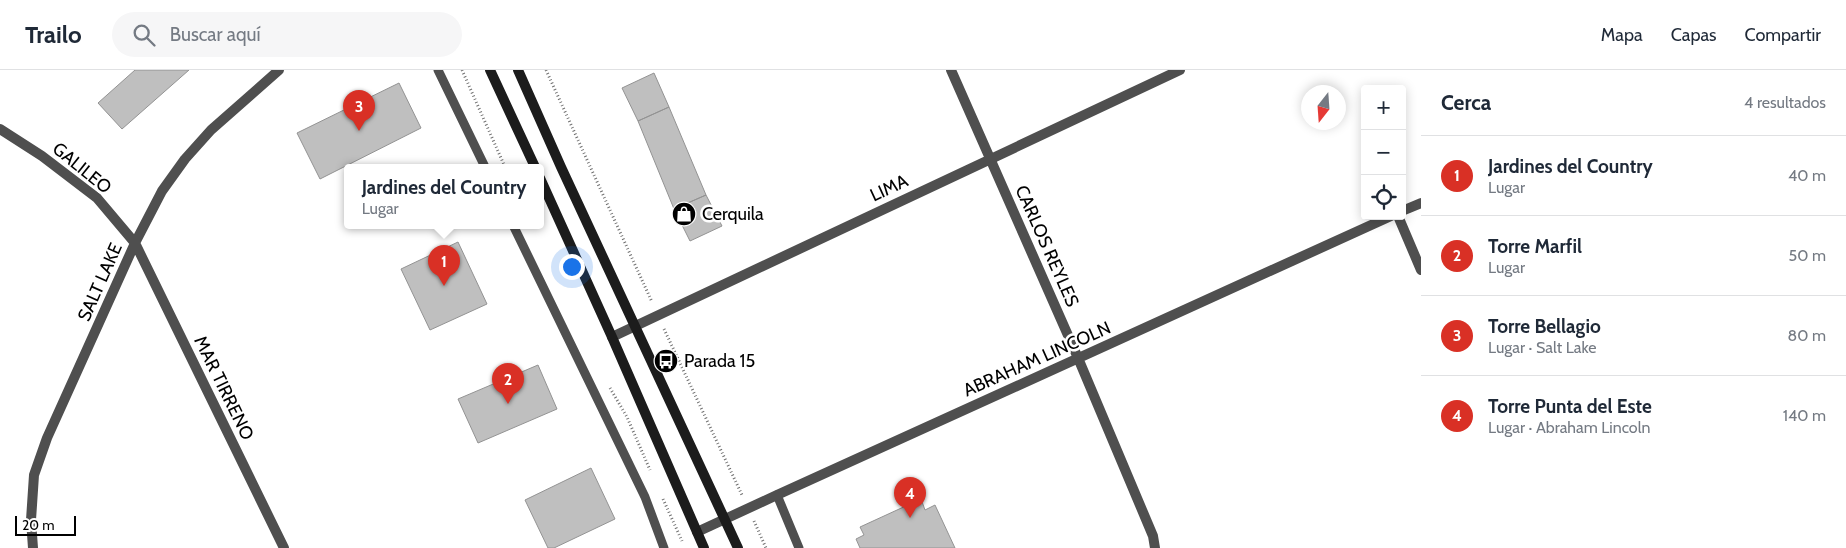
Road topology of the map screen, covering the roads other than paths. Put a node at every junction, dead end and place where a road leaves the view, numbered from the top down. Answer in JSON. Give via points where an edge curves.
{"nodes":[{"id":1,"x":278,"y":70,"type":"edge"},
{"id":2,"x":438,"y":70,"type":"edge"},
{"id":3,"x":490,"y":70,"type":"edge"},
{"id":4,"x":518,"y":70,"type":"edge"},
{"id":5,"x":952,"y":70,"type":"edge"},
{"id":6,"x":1180,"y":70,"type":"edge"},
{"id":7,"x":0,"y":130,"type":"edge"},
{"id":8,"x":991,"y":158,"type":"junction"},
{"id":9,"x":484,"y":164,"type":"edge"},
{"id":10,"x":534,"y":164,"type":"edge"},
{"id":11,"x":544,"y":187,"type":"edge"},
{"id":12,"x":1421,"y":202,"type":"edge"},
{"id":13,"x":1406,"y":209,"type":"edge"},
{"id":14,"x":1382,"y":220,"type":"edge"},
{"id":15,"x":1400,"y":220,"type":"edge"},
{"id":16,"x":515,"y":229,"type":"edge"},
{"id":17,"x":135,"y":243,"type":"junction"},
{"id":18,"x":1421,"y":270,"type":"edge"},
{"id":19,"x":634,"y":326,"type":"junction"},
{"id":20,"x":612,"y":336,"type":"junction"},
{"id":21,"x":1078,"y":358,"type":"junction"},
{"id":22,"x":776,"y":495,"type":"junction"},
{"id":23,"x":724,"y":518,"type":"junction"},
{"id":24,"x":697,"y":532,"type":"junction"},
{"id":25,"x":33,"y":548,"type":"edge"},
{"id":26,"x":284,"y":548,"type":"edge"},
{"id":27,"x":664,"y":548,"type":"edge"},
{"id":28,"x":704,"y":548,"type":"edge"},
{"id":29,"x":738,"y":548,"type":"edge"},
{"id":30,"x":799,"y":548,"type":"edge"},
{"id":31,"x":1154,"y":548,"type":"edge"}],
"edges":[{"from":1,"to":17,"type":"street","name":"SALT LAKE","via":[[211,130],[185,159],[162,191]]},
{"from":2,"to":9,"type":"lane"},
{"from":3,"to":10,"type":"main road"},
{"from":4,"to":19,"type":"main road"},
{"from":5,"to":8,"type":"street","name":"CARLOS REYLES"},
{"from":6,"to":8,"type":"street","name":"LIMA"},
{"from":7,"to":17,"type":"street","name":"GALILEO","via":[[42,156],[98,198]]},
{"from":8,"to":19,"type":"street","name":"LIMA"},
{"from":8,"to":21,"type":"street","name":"CARLOS REYLES"},
{"from":11,"to":20,"type":"main road"},
{"from":12,"to":13,"type":"street"},
{"from":14,"to":21,"type":"street","name":"ABRAHAM LINCOLN"},
{"from":15,"to":18,"type":"street"},
{"from":16,"to":27,"type":"lane","via":[[645,497]]},
{"from":17,"to":25,"type":"street","name":"SALT LAKE","via":[[34,475]]},
{"from":17,"to":26,"type":"street","name":"MAR TIRRENO"},
{"from":19,"to":20,"type":"street","name":"LIMA"},
{"from":19,"to":23,"type":"main road"},
{"from":20,"to":24,"type":"main road"},
{"from":21,"to":22,"type":"street","name":"ABRAHAM LINCOLN"},
{"from":21,"to":31,"type":"street","name":"CARLOS REYLES","via":[[1153,536]]},
{"from":22,"to":23,"type":"street","name":"ABRAHAM LINCOLN"},
{"from":22,"to":30,"type":"lane"},
{"from":23,"to":24,"type":"street","name":"ABRAHAM LINCOLN"},
{"from":23,"to":29,"type":"main road"},
{"from":24,"to":28,"type":"main road"}]}
